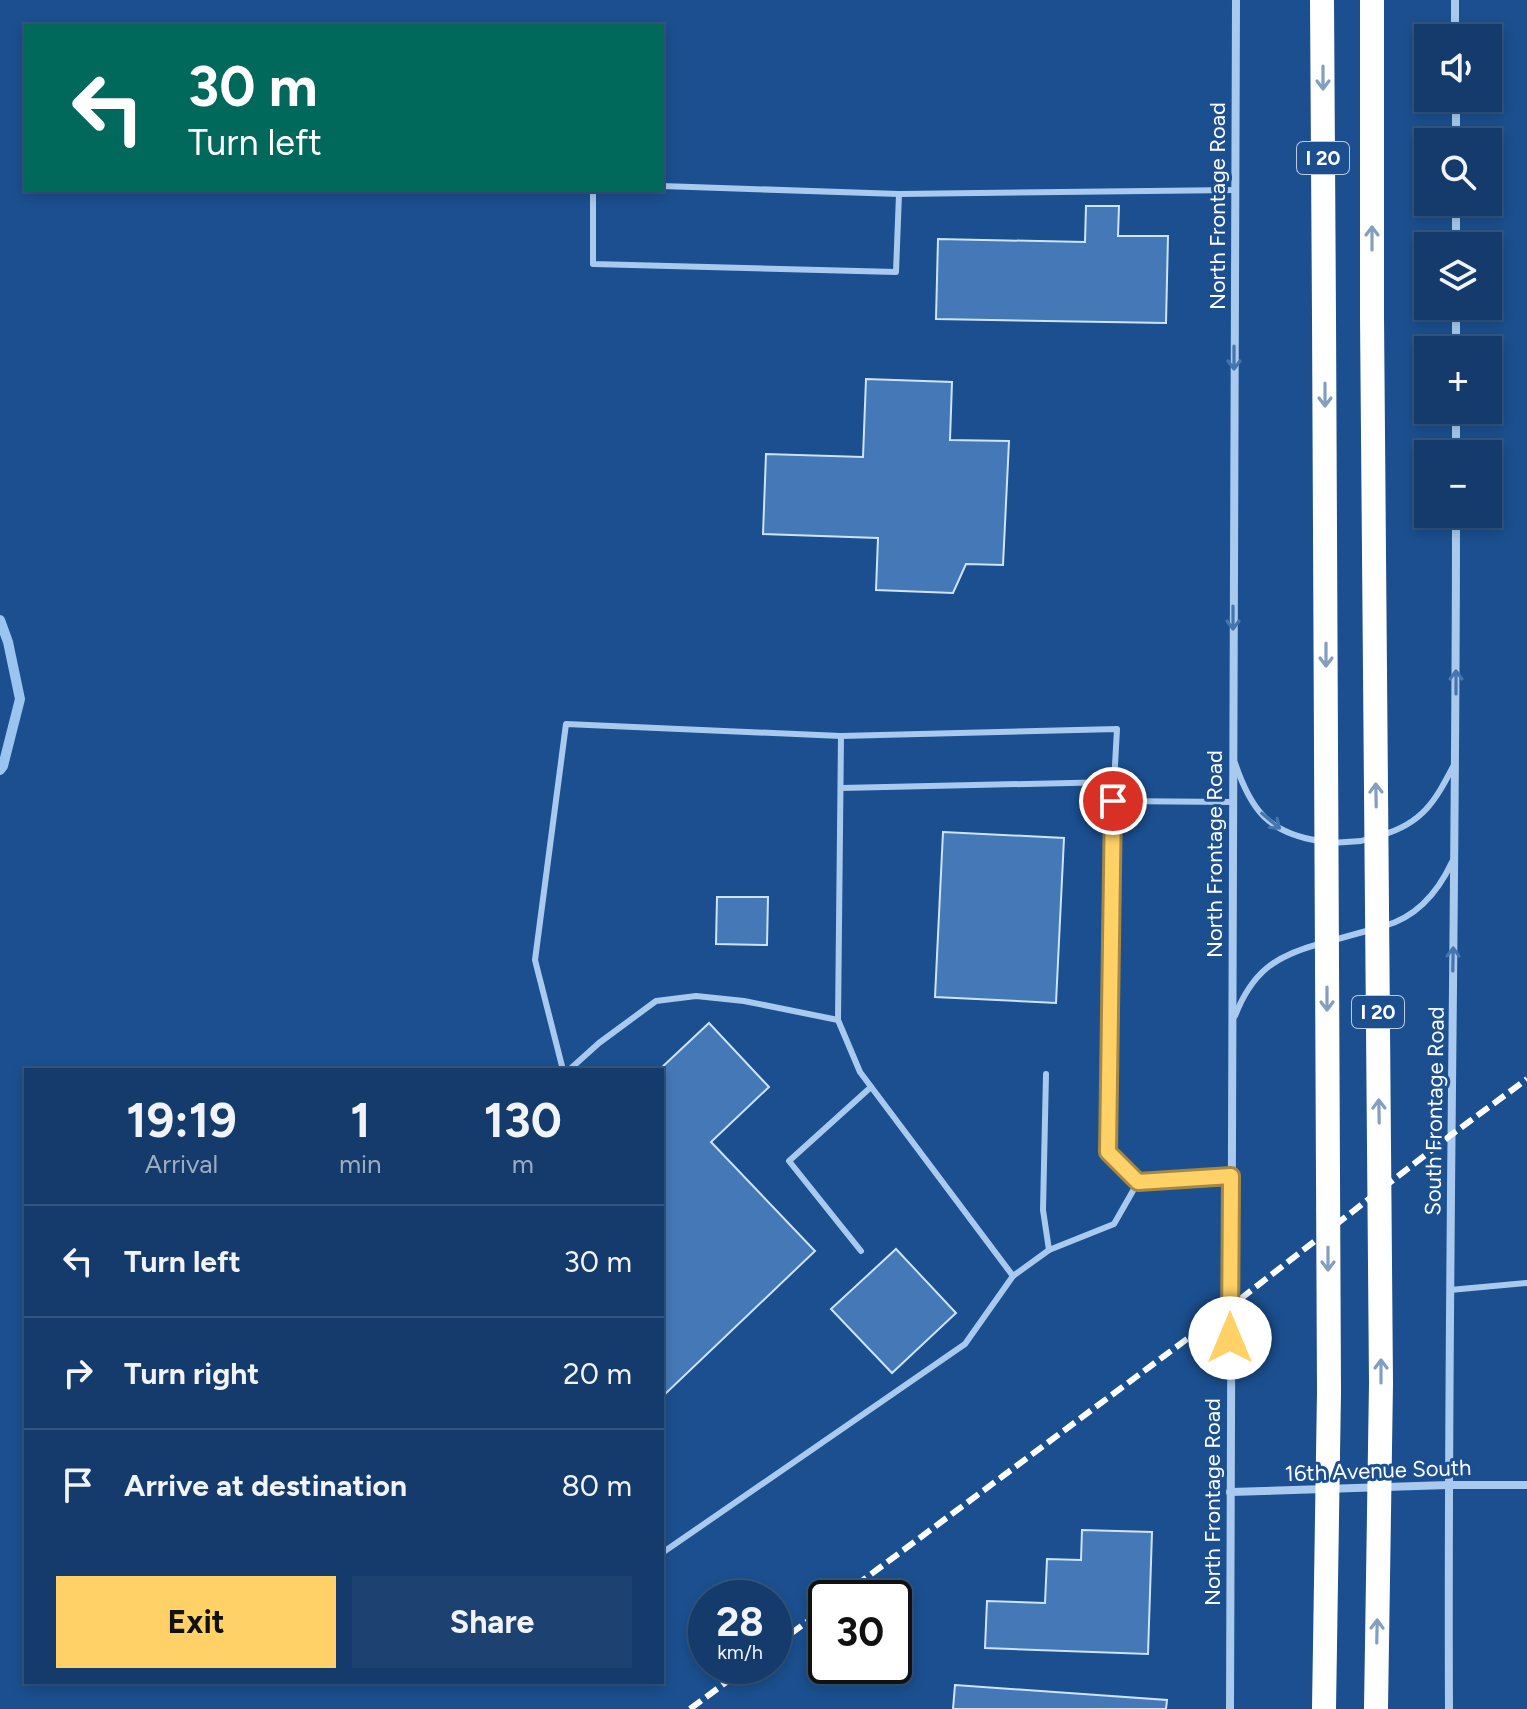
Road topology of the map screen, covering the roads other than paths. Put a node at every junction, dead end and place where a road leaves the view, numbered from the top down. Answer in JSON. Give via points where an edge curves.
{"nodes":[{"id":1,"x":1236,"y":0,"type":"edge"},
{"id":2,"x":1322,"y":0,"type":"edge"},
{"id":3,"x":1372,"y":0,"type":"edge"},
{"id":4,"x":1455,"y":0,"type":"edge"},
{"id":5,"x":1455,"y":24,"type":"edge"},
{"id":6,"x":664,"y":186,"type":"edge"},
{"id":7,"x":1235,"y":190,"type":"junction"},
{"id":8,"x":593,"y":192,"type":"edge"},
{"id":9,"x":899,"y":194,"type":"junction"},
{"id":10,"x":1456,"y":528,"type":"edge"},
{"id":11,"x":841,"y":736,"type":"junction"},
{"id":12,"x":1233,"y":755,"type":"junction"},
{"id":13,"x":1456,"y":760,"type":"junction"},
{"id":14,"x":1114,"y":782,"type":"junction"},
{"id":15,"x":841,"y":788,"type":"junction"},
{"id":16,"x":1113,"y":801,"type":"junction"},
{"id":17,"x":1232,"y":802,"type":"junction"},
{"id":18,"x":1455,"y":857,"type":"junction"},
{"id":19,"x":838,"y":1020,"type":"junction"},
{"id":20,"x":1232,"y":1023,"type":"junction"},
{"id":21,"x":562,"y":1068,"type":"edge"},
{"id":22,"x":571,"y":1068,"type":"edge"},
{"id":23,"x":1046,"y":1074,"type":"dead end"},
{"id":24,"x":871,"y":1087,"type":"junction"},
{"id":25,"x":1231,"y":1176,"type":"junction"},
{"id":26,"x":1138,"y":1182,"type":"junction"},
{"id":27,"x":1049,"y":1250,"type":"junction"},
{"id":28,"x":861,"y":1251,"type":"dead end"},
{"id":29,"x":1013,"y":1276,"type":"junction"},
{"id":30,"x":1527,"y":1283,"type":"edge"},
{"id":31,"x":1450,"y":1290,"type":"junction"},
{"id":32,"x":1448,"y":1485,"type":"junction"},
{"id":33,"x":1527,"y":1485,"type":"edge"},
{"id":34,"x":1230,"y":1492,"type":"junction"},
{"id":35,"x":664,"y":1552,"type":"edge"},
{"id":36,"x":1230,"y":1709,"type":"edge"},
{"id":37,"x":1324,"y":1709,"type":"edge"},
{"id":38,"x":1376,"y":1709,"type":"edge"},
{"id":39,"x":1449,"y":1709,"type":"edge"}],
"edges":[{"from":1,"to":7,"type":"street","name":"North Frontage Road"},
{"from":2,"to":37,"type":"highway","number":"I 20","one_way":true,"bridge":true,"via":[[1329,1392]]},
{"from":38,"to":3,"type":"highway","number":"I 20","one_way":true,"bridge":true,"via":[[1381,1367]]},
{"from":4,"to":5,"type":"street"},
{"from":6,"to":9,"type":"lane"},
{"from":7,"to":9,"type":"lane"},
{"from":7,"to":12,"type":"street","name":"North Frontage Road","one_way":true},
{"from":8,"to":9,"type":"lane","via":[[593,264],[896,272]]},
{"from":13,"to":10,"type":"street","name":"South Frontage Road","one_way":true},
{"from":11,"to":14,"type":"lane","via":[[1117,729]]},
{"from":11,"to":15,"type":"lane"},
{"from":11,"to":21,"type":"lane","via":[[566,724],[535,960]]},
{"from":12,"to":13,"type":"lane","one_way":true,"via":[[1244,791],[1270,822],[1299,838],[1335,844],[1413,823],[1437,797]]},
{"from":12,"to":17,"type":"street","name":"North Frontage Road"},
{"from":13,"to":18,"type":"street","name":"South Frontage Road"},
{"from":14,"to":15,"type":"lane"},
{"from":14,"to":16,"type":"lane"},
{"from":15,"to":19,"type":"lane"},
{"from":16,"to":17,"type":"lane"},
{"from":16,"to":26,"type":"lane","via":[[1108,1152]]},
{"from":17,"to":20,"type":"street","name":"North Frontage Road"},
{"from":18,"to":20,"type":"lane","via":[[1432,897],[1418,910],[1391,924],[1277,960],[1242,998]]},
{"from":31,"to":18,"type":"street","name":"South Frontage Road","one_way":true},
{"from":19,"to":22,"type":"lane","via":[[744,1001],[696,996],[656,1001]]},
{"from":19,"to":24,"type":"lane"},
{"from":20,"to":25,"type":"street","name":"North Frontage Road"},
{"from":23,"to":27,"type":"lane","via":[[1043,1210]]},
{"from":24,"to":28,"type":"lane","via":[[789,1161]]},
{"from":24,"to":29,"type":"lane"},
{"from":25,"to":26,"type":"lane"},
{"from":25,"to":34,"type":"street","name":"North Frontage Road"},
{"from":26,"to":27,"type":"lane","via":[[1114,1224]]},
{"from":27,"to":29,"type":"lane"},
{"from":29,"to":35,"type":"lane","via":[[965,1344]]},
{"from":30,"to":31,"type":"lane"},
{"from":31,"to":32,"type":"street","name":"South Frontage Road"},
{"from":32,"to":33,"type":"street","name":"16th Avenue South"},
{"from":32,"to":34,"type":"street","name":"16th Avenue South"},
{"from":32,"to":39,"type":"street","name":"South Frontage Road"},
{"from":34,"to":36,"type":"street","name":"North Frontage Road"}]}
